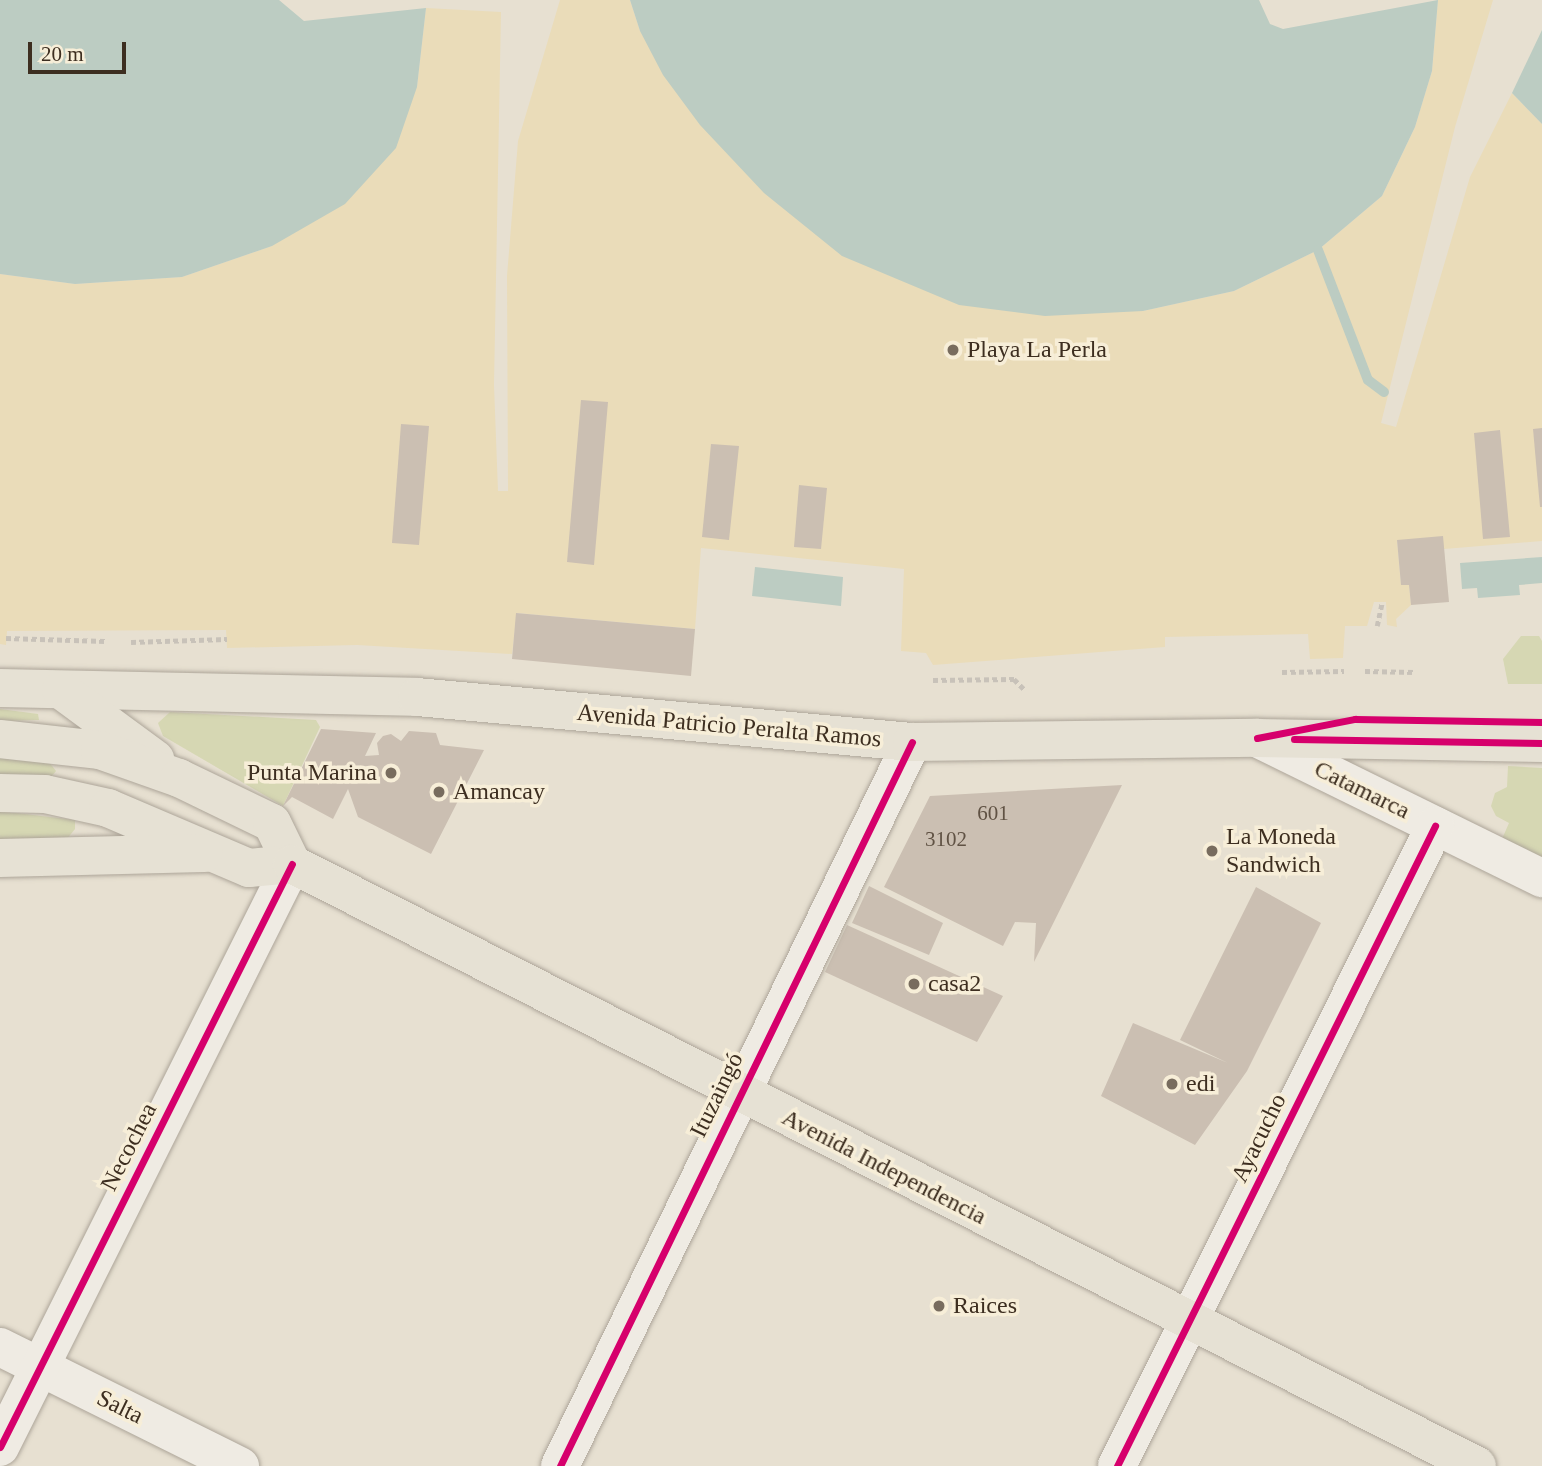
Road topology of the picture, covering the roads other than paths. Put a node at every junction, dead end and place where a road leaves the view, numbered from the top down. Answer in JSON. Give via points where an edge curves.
{"nodes":[{"id":1,"x":0,"y":688,"type":"edge"},
{"id":2,"x":61,"y":690,"type":"junction"},
{"id":3,"x":1257,"y":738,"type":"junction"},
{"id":4,"x":0,"y":739,"type":"edge"},
{"id":5,"x":912,"y":742,"type":"junction"},
{"id":6,"x":1542,"y":743,"type":"edge"},
{"id":7,"x":178,"y":778,"type":"junction"},
{"id":8,"x":0,"y":793,"type":"edge"},
{"id":9,"x":1435,"y":826,"type":"junction"},
{"id":10,"x":218,"y":853,"type":"junction"},
{"id":11,"x":0,"y":858,"type":"edge"},
{"id":12,"x":292,"y":864,"type":"junction"},
{"id":13,"x":1542,"y":878,"type":"edge"},
{"id":14,"x":738,"y":1094,"type":"junction"},
{"id":15,"x":1190,"y":1321,"type":"junction"},
{"id":16,"x":0,"y":1347,"type":"edge"},
{"id":17,"x":40,"y":1367,"type":"junction"},
{"id":18,"x":0,"y":1447,"type":"edge"},
{"id":19,"x":240,"y":1466,"type":"edge"},
{"id":20,"x":560,"y":1466,"type":"edge"},
{"id":21,"x":1117,"y":1466,"type":"edge"},
{"id":22,"x":1477,"y":1466,"type":"edge"}],
"edges":[{"from":1,"to":2,"type":"main road","name":"Avenida Patricio Peralta Ramos"},
{"from":2,"to":5,"type":"main road","name":"Avenida Patricio Peralta Ramos","via":[[417,697]]},
{"from":2,"to":7,"type":"main road"},
{"from":3,"to":5,"type":"main road","name":"Avenida Patricio Peralta Ramos"},
{"from":3,"to":6,"type":"main road","name":"Avenida Patricio Peralta Ramos"},
{"from":3,"to":9,"type":"street","name":"Catamarca"},
{"from":4,"to":7,"type":"main road","via":[[100,750]]},
{"from":5,"to":14,"type":"street","name":"Ituzaingó"},
{"from":7,"to":12,"type":"main road","via":[[272,823]]},
{"from":8,"to":10,"type":"main road","via":[[81,800]]},
{"from":9,"to":13,"type":"street","name":"Catamarca"},
{"from":9,"to":15,"type":"street","name":"Ayacucho"},
{"from":10,"to":11,"type":"main road"},
{"from":10,"to":12,"type":"main road","via":[[249,868]]},
{"from":12,"to":14,"type":"main road","name":"Avenida Independencia"},
{"from":12,"to":17,"type":"street","name":"Necochea"},
{"from":14,"to":15,"type":"main road","name":"Avenida Independencia"},
{"from":14,"to":20,"type":"street","name":"Ituzaingó"},
{"from":15,"to":21,"type":"street","name":"Ayacucho"},
{"from":15,"to":22,"type":"main road","name":"Avenida Independencia"},
{"from":16,"to":17,"type":"street","name":"Salta"},
{"from":17,"to":18,"type":"street","name":"Necochea"},
{"from":17,"to":19,"type":"street","name":"Salta"}]}
